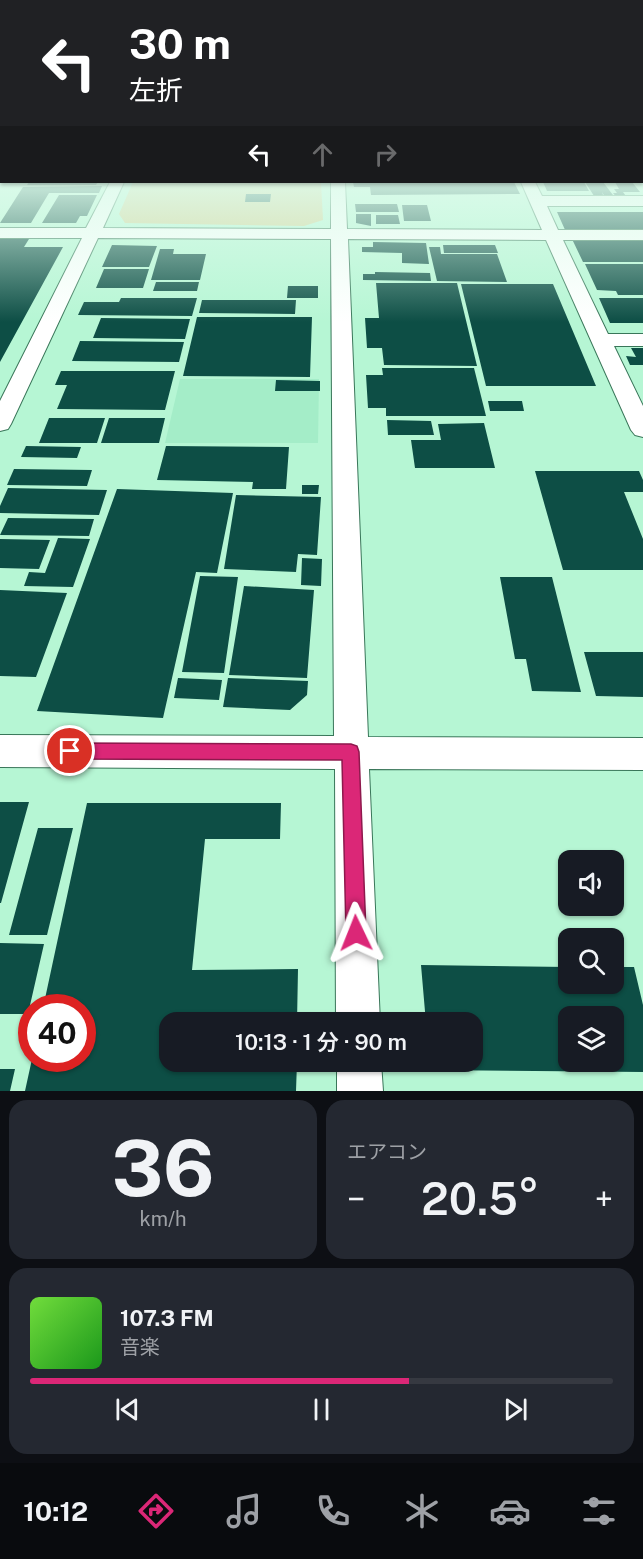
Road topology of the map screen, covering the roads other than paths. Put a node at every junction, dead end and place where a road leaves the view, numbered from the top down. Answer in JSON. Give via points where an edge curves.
{"nodes":[{"id":1,"x":98,"y":220,"type":"edge"},
{"id":2,"x":339,"y":220,"type":"edge"},
{"id":3,"x":546,"y":220,"type":"edge"},
{"id":4,"x":0,"y":233,"type":"edge"},
{"id":5,"x":91,"y":233,"type":"junction"},
{"id":6,"x":340,"y":234,"type":"junction"},
{"id":7,"x":552,"y":234,"type":"junction"},
{"id":8,"x":643,"y":235,"type":"edge"},
{"id":9,"x":602,"y":340,"type":"junction"},
{"id":10,"x":643,"y":340,"type":"edge"},
{"id":11,"x":0,"y":424,"type":"edge"},
{"id":12,"x":643,"y":430,"type":"edge"},
{"id":13,"x":0,"y":751,"type":"edge"},
{"id":14,"x":351,"y":752,"type":"junction"},
{"id":15,"x":643,"y":754,"type":"edge"},
{"id":16,"x":358,"y":1012,"type":"edge"},
{"id":17,"x":359,"y":1072,"type":"edge"},
{"id":18,"x":360,"y":1091,"type":"edge"}],
"edges":[{"from":1,"to":5,"type":"street"},
{"from":2,"to":6,"type":"street"},
{"from":3,"to":7,"type":"street"},
{"from":4,"to":5,"type":"street"},
{"from":5,"to":6,"type":"street"},
{"from":5,"to":11,"type":"street"},
{"from":6,"to":7,"type":"street"},
{"from":6,"to":14,"type":"street"},
{"from":7,"to":8,"type":"street"},
{"from":7,"to":9,"type":"street"},
{"from":9,"to":10,"type":"street"},
{"from":9,"to":12,"type":"street"},
{"from":13,"to":14,"type":"street"},
{"from":14,"to":15,"type":"street"},
{"from":14,"to":16,"type":"street"},
{"from":17,"to":18,"type":"street"}]}
